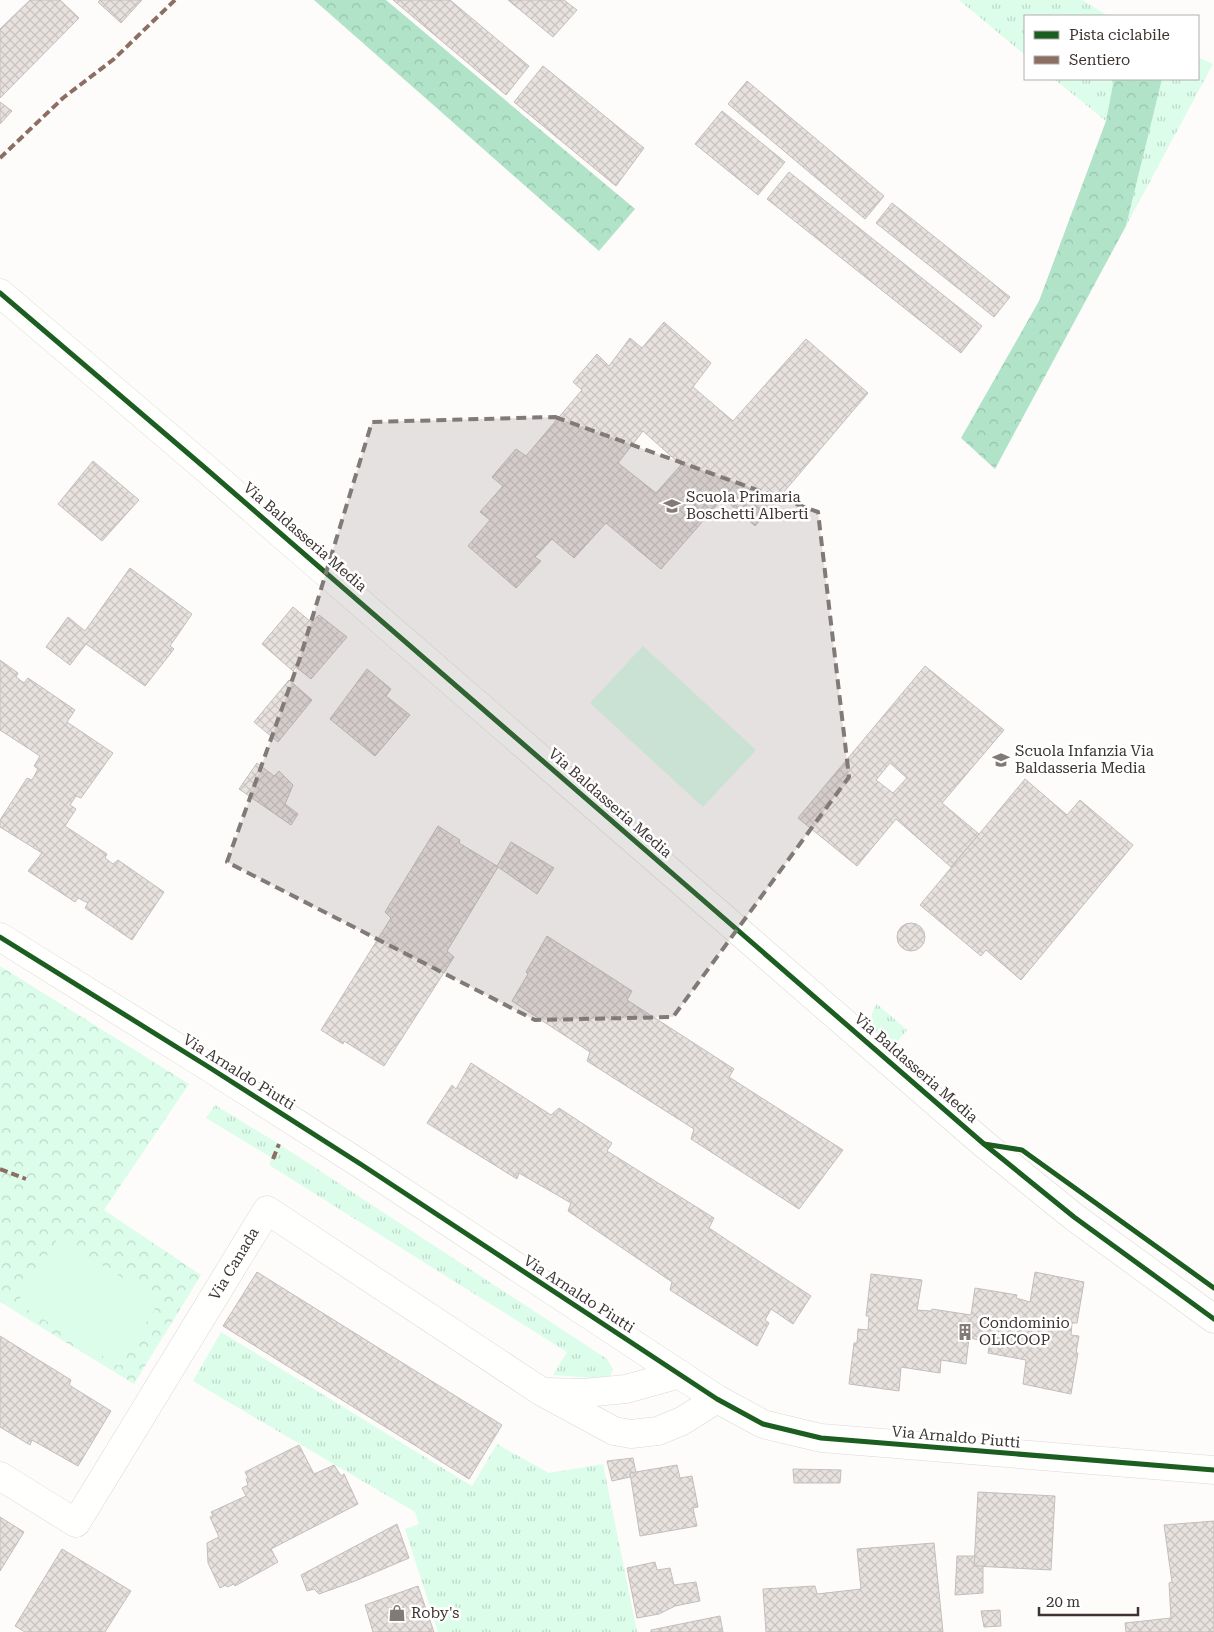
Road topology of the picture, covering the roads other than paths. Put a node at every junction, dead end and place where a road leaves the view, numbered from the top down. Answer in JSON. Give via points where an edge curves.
{"nodes":[{"id":1,"x":0,"y":293,"type":"edge"},
{"id":2,"x":0,"y":937,"type":"edge"},
{"id":3,"x":1214,"y":1319,"type":"edge"},
{"id":4,"x":680,"y":1374,"type":"junction"},
{"id":5,"x":542,"y":1392,"type":"junction"},
{"id":6,"x":717,"y":1399,"type":"junction"},
{"id":7,"x":1214,"y":1470,"type":"edge"},
{"id":8,"x":0,"y":1476,"type":"edge"}],
"edges":[{"from":1,"to":3,"type":"street","name":"Via Baldasseria Media","via":[[1030,1182]]},
{"from":2,"to":4,"type":"street","name":"Via Arnaldo Piutti","via":[[362,1165]]},
{"from":4,"to":5,"type":"street","via":[[626,1389]]},
{"from":4,"to":6,"type":"street","name":"Via Arnaldo Piutti"},
{"from":5,"to":6,"type":"street","name":"Via Canada","via":[[614,1431],[632,1434],[658,1431],[682,1421]]},
{"from":5,"to":8,"type":"street","name":"Via Canada","via":[[267,1210],[76,1523]]},
{"from":6,"to":7,"type":"street","name":"Via Arnaldo Piutti","via":[[763,1424],[821,1438]]}]}
